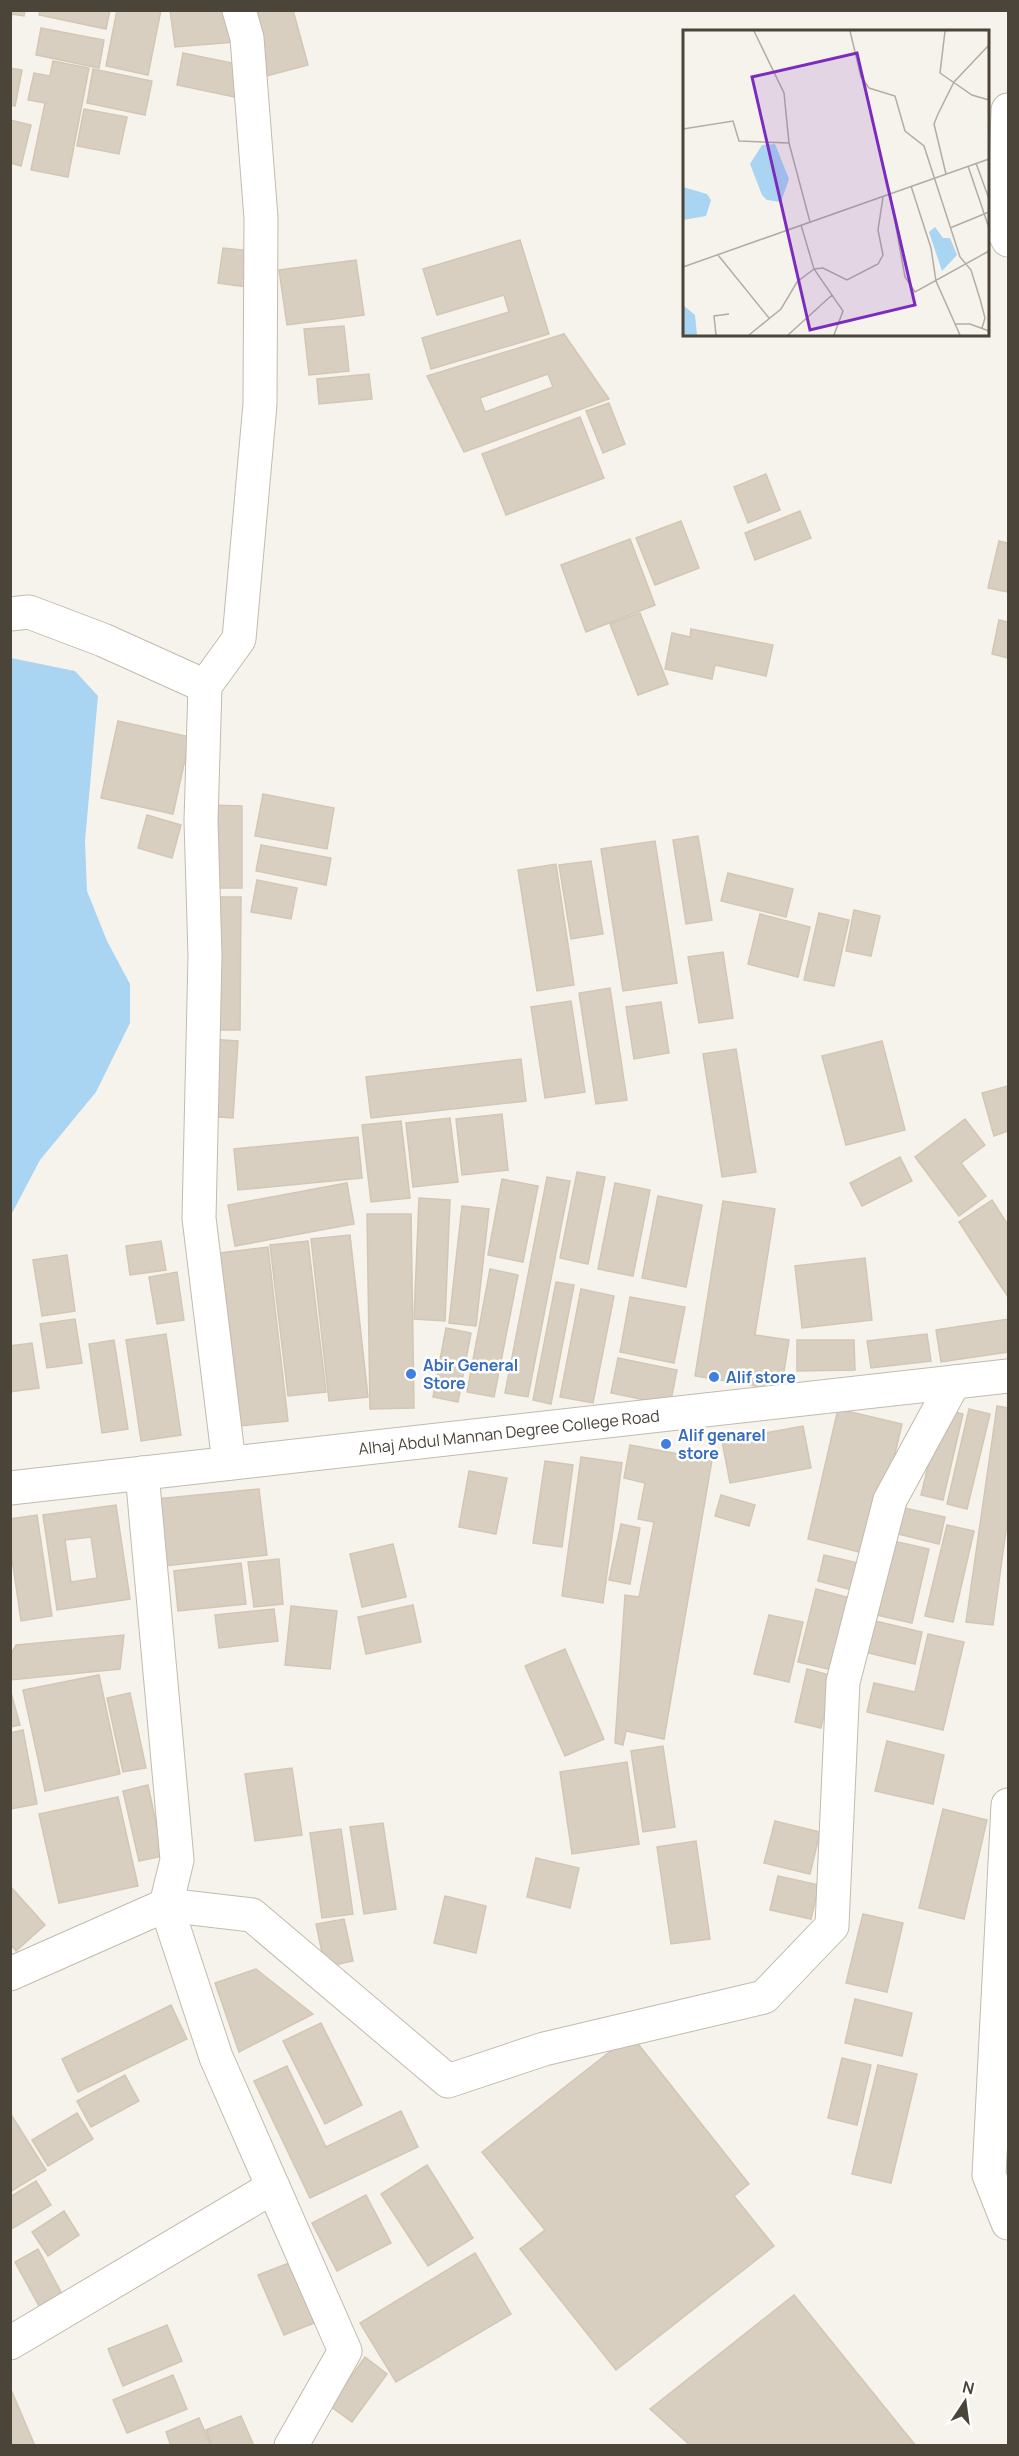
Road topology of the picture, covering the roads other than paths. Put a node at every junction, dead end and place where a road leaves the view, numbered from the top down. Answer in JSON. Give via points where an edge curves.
{"nodes":[{"id":1,"x":239,"y":10,"type":"edge"},
{"id":2,"x":1008,"y":110,"type":"edge"},
{"id":3,"x":1008,"y":240,"type":"edge"},
{"id":4,"x":10,"y":614,"type":"edge"},
{"id":5,"x":205,"y":686,"type":"junction"},
{"id":6,"x":1008,"y":1376,"type":"edge"},
{"id":7,"x":954,"y":1382,"type":"junction"},
{"id":8,"x":229,"y":1463,"type":"junction"},
{"id":9,"x":142,"y":1473,"type":"junction"},
{"id":10,"x":10,"y":1488,"type":"edge"},
{"id":11,"x":1008,"y":1805,"type":"edge"},
{"id":12,"x":166,"y":1905,"type":"junction"},
{"id":13,"x":10,"y":1974,"type":"edge"},
{"id":14,"x":273,"y":2187,"type":"junction"},
{"id":15,"x":1008,"y":2223,"type":"edge"},
{"id":16,"x":10,"y":2343,"type":"edge"},
{"id":17,"x":291,"y":2445,"type":"edge"}],
"edges":[{"from":1,"to":5,"type":"street","via":[[247,38],[261,218],[260,404],[238,639]]},
{"from":2,"to":3,"type":"street","via":[[1004,232]]},
{"from":4,"to":5,"type":"street","via":[[29,612]]},
{"from":5,"to":8,"type":"street","via":[[201,821],[205,956],[199,1218]]},
{"from":6,"to":7,"type":"street","name":"Alhaj Abdul Mannan Degree College Road"},
{"from":7,"to":8,"type":"street","name":"Alhaj Abdul Mannan Degree College Road"},
{"from":7,"to":12,"type":"street","via":[[890,1500],[843,1682],[832,1926],[764,1997],[544,2049],[448,2081],[252,1916]]},
{"from":8,"to":9,"type":"street","name":"Alhaj Abdul Mannan Degree College Road"},
{"from":9,"to":10,"type":"street","name":"Alhaj Abdul Mannan Degree College Road"},
{"from":9,"to":12,"type":"street","via":[[177,1860]]},
{"from":11,"to":15,"type":"street","via":[[989,2175]]},
{"from":12,"to":13,"type":"street"},
{"from":12,"to":14,"type":"street","via":[[216,2057]]},
{"from":14,"to":16,"type":"street"},
{"from":14,"to":17,"type":"street","via":[[345,2350]]}]}
